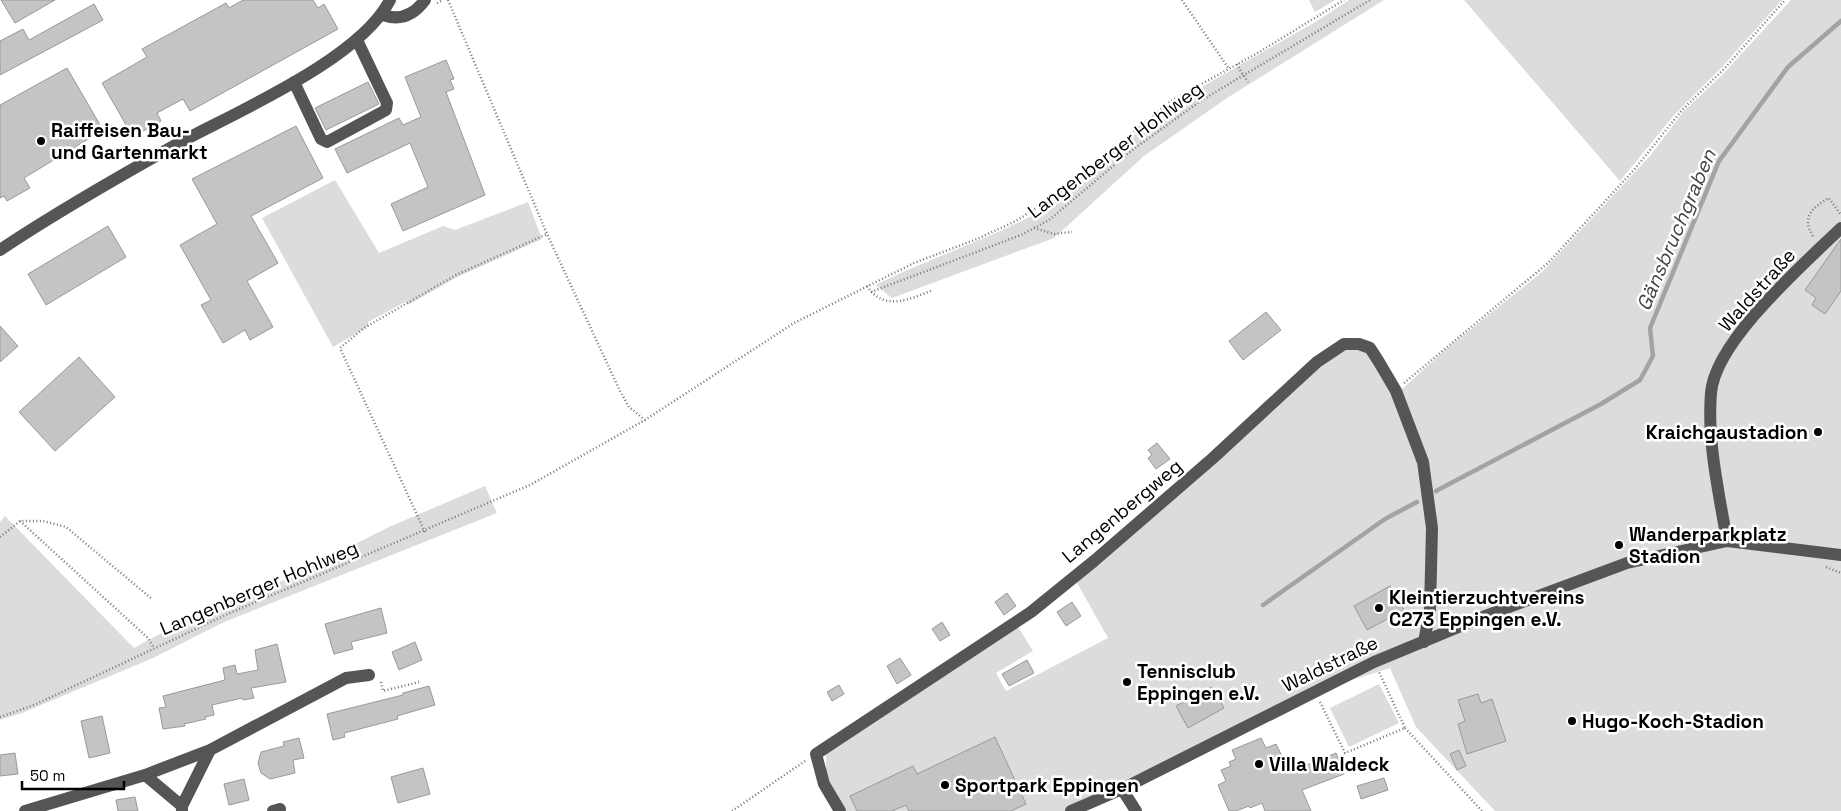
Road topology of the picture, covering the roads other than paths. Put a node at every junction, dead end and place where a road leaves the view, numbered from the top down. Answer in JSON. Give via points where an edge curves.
{"nodes":[{"id":1,"x":390,"y":0,"type":"edge"},
{"id":2,"x":425,"y":0,"type":"edge"},
{"id":3,"x":383,"y":15,"type":"junction"},
{"id":4,"x":357,"y":40,"type":"junction"},
{"id":5,"x":294,"y":82,"type":"junction"},
{"id":6,"x":1841,"y":228,"type":"edge"},
{"id":7,"x":0,"y":250,"type":"edge"},
{"id":8,"x":1728,"y":541,"type":"junction"},
{"id":9,"x":1841,"y":555,"type":"edge"},
{"id":10,"x":1424,"y":642,"type":"junction"},
{"id":11,"x":367,"y":675,"type":"road end"},
{"id":12,"x":210,"y":750,"type":"junction"},
{"id":13,"x":145,"y":775,"type":"junction"},
{"id":14,"x":1122,"y":789,"type":"junction"},
{"id":15,"x":182,"y":808,"type":"edge"},
{"id":16,"x":25,"y":811,"type":"edge"},
{"id":17,"x":840,"y":811,"type":"edge"},
{"id":18,"x":1071,"y":811,"type":"edge"},
{"id":19,"x":1136,"y":811,"type":"edge"}],
"edges":[{"from":1,"to":3,"type":"street"},
{"from":2,"to":3,"type":"street","via":[[411,14],[393,19]]},
{"from":3,"to":4,"type":"street"},
{"from":4,"to":5,"type":"street"},
{"from":4,"to":5,"type":"street","via":[[387,103],[386,110],[326,142],[321,139]]},
{"from":5,"to":7,"type":"street","via":[[61,210]]},
{"from":6,"to":8,"type":"street","name":"Waldstraße","via":[[1756,313],[1722,360],[1711,392],[1714,467]]},
{"from":8,"to":9,"type":"street"},
{"from":8,"to":10,"type":"street","name":"Waldstraße","via":[[1627,563]]},
{"from":10,"to":14,"type":"street","name":"Waldstraße","via":[[1374,662]]},
{"from":10,"to":17,"type":"street","name":"Langenbergweg","via":[[1430,610],[1432,528],[1423,462],[1396,391],[1370,348],[1344,344],[1317,362],[1213,458],[1031,612],[816,754],[824,784]]},
{"from":11,"to":12,"type":"street","via":[[346,678]]},
{"from":12,"to":13,"type":"street"},
{"from":12,"to":15,"type":"street"},
{"from":13,"to":15,"type":"street"},
{"from":13,"to":16,"type":"street"},
{"from":14,"to":18,"type":"street","name":"Waldstraße"},
{"from":14,"to":19,"type":"street"}]}
